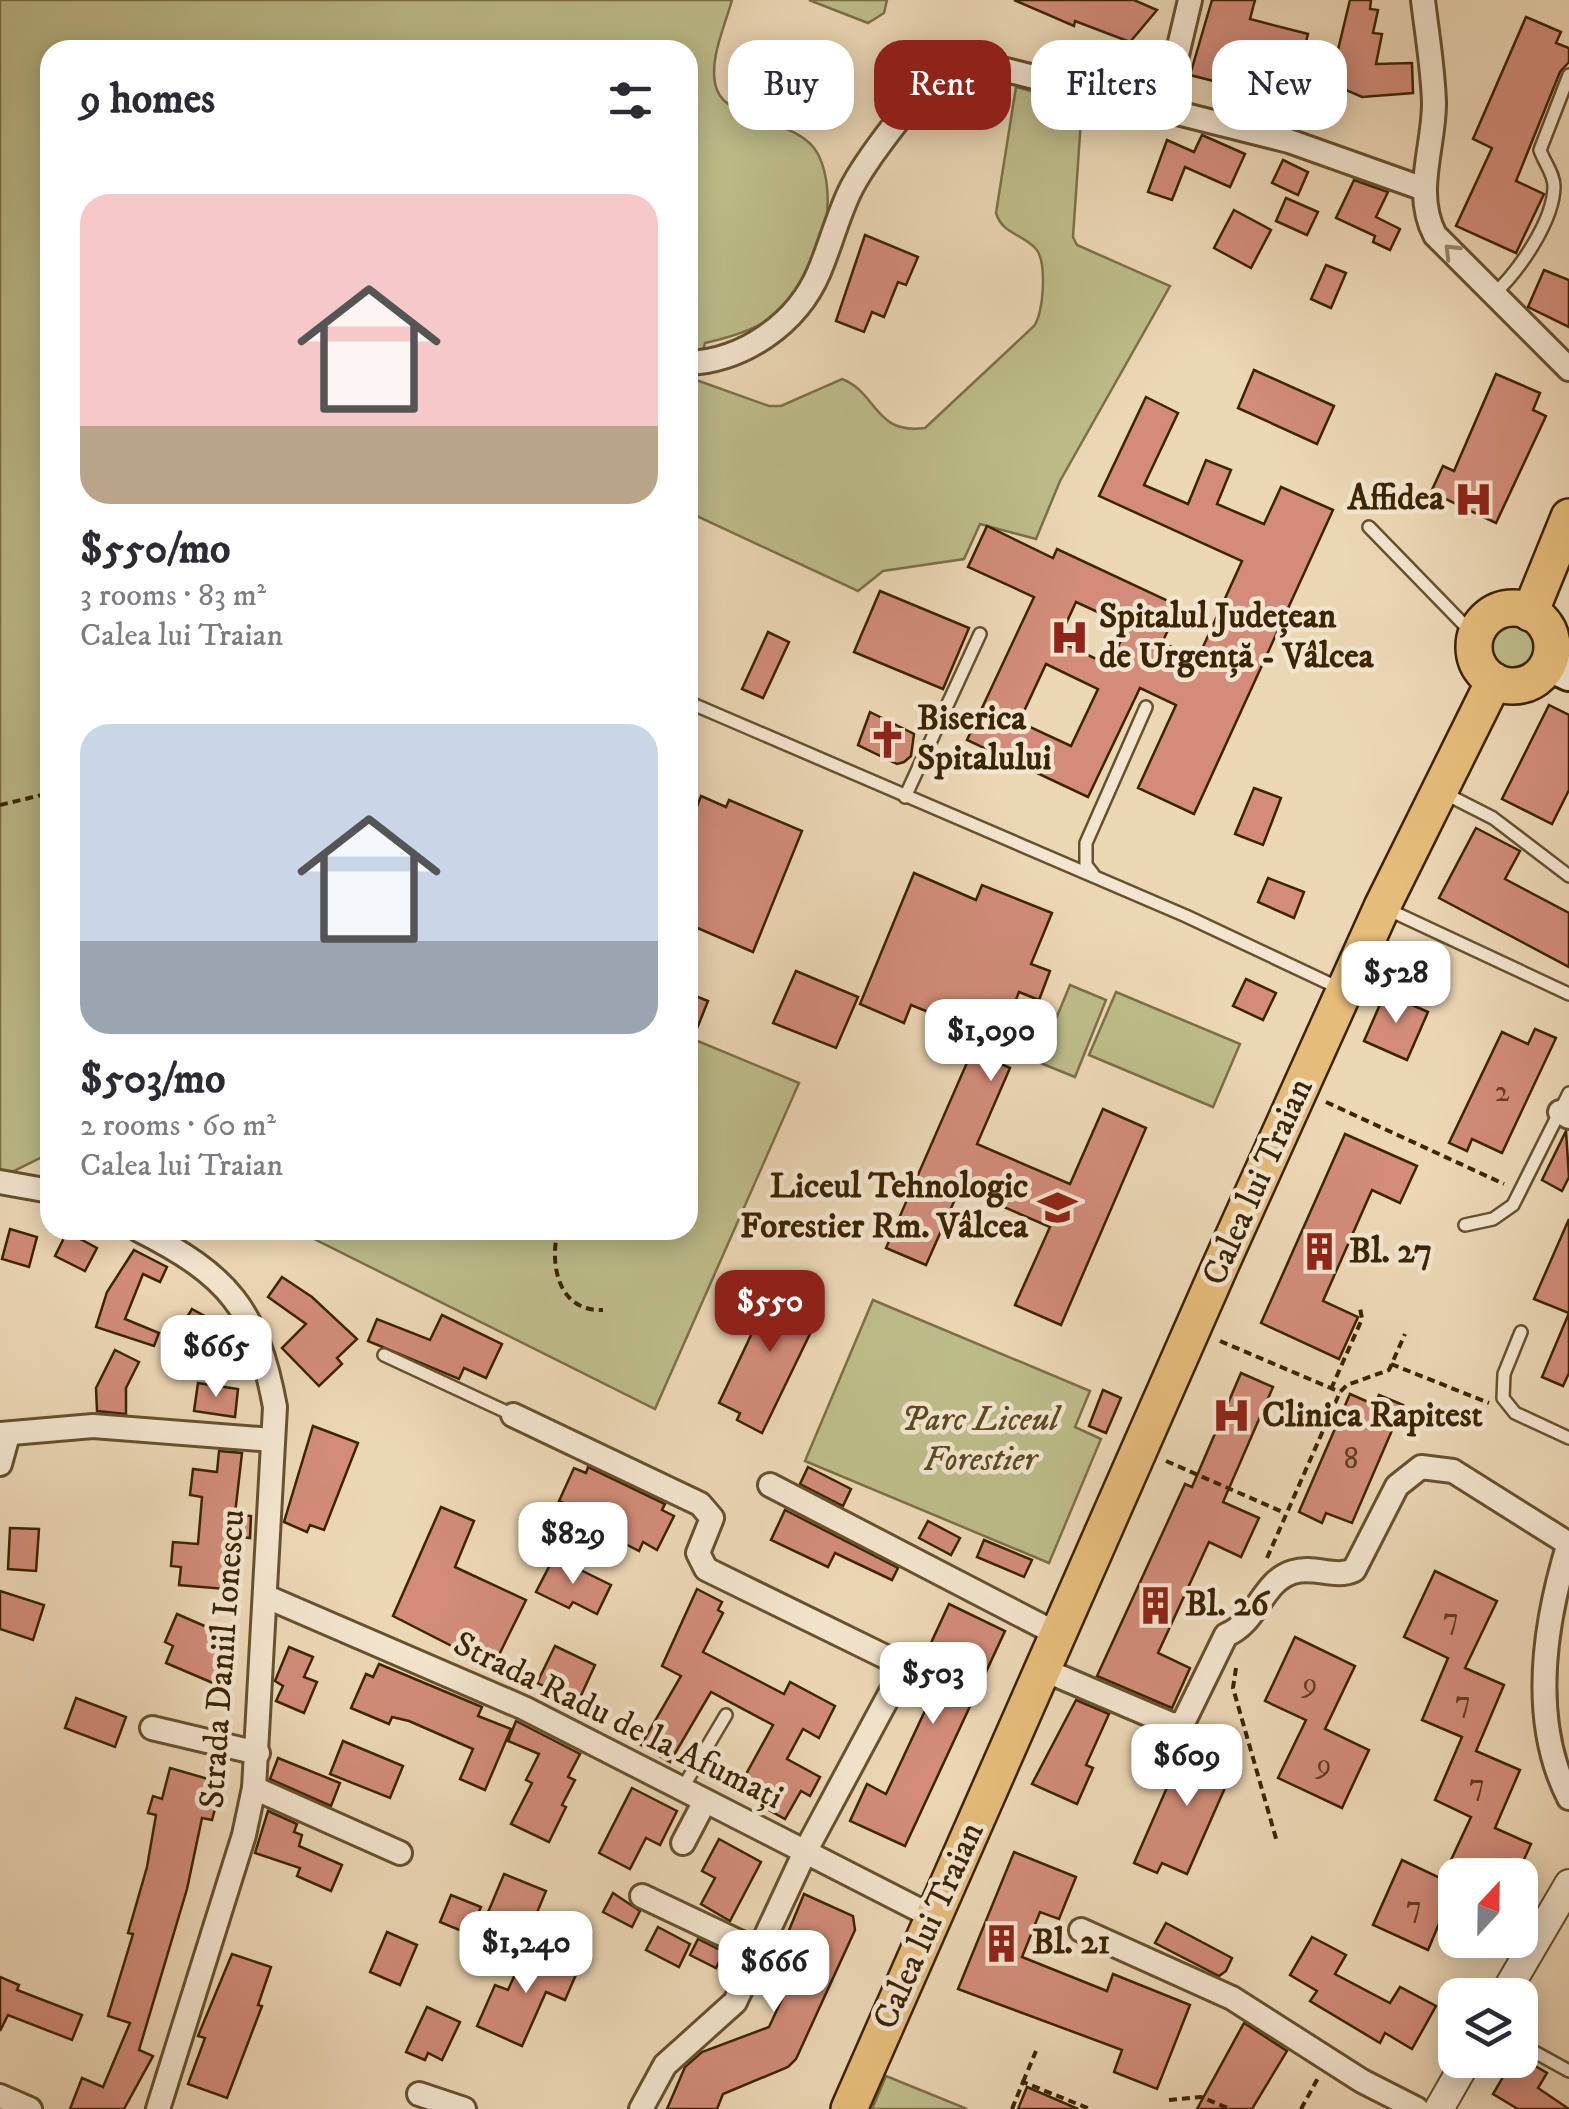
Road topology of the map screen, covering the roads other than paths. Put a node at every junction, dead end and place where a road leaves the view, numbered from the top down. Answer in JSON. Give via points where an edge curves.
{"nodes":[{"id":1,"x":1190,"y":0,"type":"edge"},
{"id":2,"x":1423,"y":0,"type":"edge"},
{"id":3,"x":1181,"y":40,"type":"edge"},
{"id":4,"x":1569,"y":75,"type":"edge"},
{"id":5,"x":1031,"y":76,"type":"edge"},
{"id":6,"x":1192,"y":117,"type":"edge"},
{"id":7,"x":1424,"y":188,"type":"junction"},
{"id":8,"x":1494,"y":294,"type":"junction"},
{"id":9,"x":698,"y":361,"type":"edge"},
{"id":10,"x":1569,"y":369,"type":"edge"},
{"id":11,"x":1569,"y":517,"type":"edge"},
{"id":12,"x":1369,"y":527,"type":"dead end"},
{"id":13,"x":1530,"y":613,"type":"junction"},
{"id":14,"x":980,"y":634,"type":"dead end"},
{"id":15,"x":1475,"y":636,"type":"junction"},
{"id":16,"x":1558,"y":669,"type":"edge"},
{"id":17,"x":1494,"y":681,"type":"junction"},
{"id":18,"x":698,"y":706,"type":"edge"},
{"id":19,"x":1146,"y":707,"type":"dead end"},
{"id":20,"x":1438,"y":790,"type":"junction"},
{"id":21,"x":905,"y":797,"type":"junction"},
{"id":22,"x":1569,"y":876,"type":"edge"},
{"id":23,"x":1096,"y":878,"type":"junction"},
{"id":24,"x":1382,"y":906,"type":"junction"},
{"id":25,"x":1345,"y":990,"type":"junction"},
{"id":26,"x":1569,"y":994,"type":"edge"},
{"id":27,"x":1566,"y":1107,"type":"edge"},
{"id":28,"x":0,"y":1182,"type":"edge"},
{"id":29,"x":40,"y":1189,"type":"edge"},
{"id":30,"x":1465,"y":1226,"type":"dead end"},
{"id":31,"x":154,"y":1240,"type":"edge"},
{"id":32,"x":1521,"y":1332,"type":"dead end"},
{"id":33,"x":384,"y":1355,"type":"dead end"},
{"id":34,"x":513,"y":1415,"type":"joint"},
{"id":35,"x":4,"y":1435,"type":"edge"},
{"id":36,"x":1569,"y":1438,"type":"edge"},
{"id":37,"x":273,"y":1440,"type":"junction"},
{"id":38,"x":0,"y":1464,"type":"edge"},
{"id":39,"x":770,"y":1485,"type":"dead end"},
{"id":40,"x":1569,"y":1543,"type":"edge"},
{"id":41,"x":267,"y":1597,"type":"junction"},
{"id":42,"x":1058,"y":1634,"type":"junction"},
{"id":43,"x":1042,"y":1669,"type":"junction"},
{"id":44,"x":726,"y":1715,"type":"dead end"},
{"id":45,"x":152,"y":1728,"type":"dead end"},
{"id":46,"x":258,"y":1753,"type":"junction"},
{"id":47,"x":254,"y":1788,"type":"junction"},
{"id":48,"x":682,"y":1789,"type":"junction"},
{"id":49,"x":1569,"y":1798,"type":"edge"},
{"id":50,"x":704,"y":1800,"type":"junction"},
{"id":51,"x":684,"y":1843,"type":"dead end"},
{"id":52,"x":805,"y":1852,"type":"junction"},
{"id":53,"x":400,"y":1853,"type":"dead end"},
{"id":54,"x":1569,"y":1884,"type":"edge"},
{"id":55,"x":642,"y":1896,"type":"dead end"},
{"id":56,"x":933,"y":1917,"type":"junction"},
{"id":57,"x":1081,"y":1930,"type":"dead end"},
{"id":58,"x":758,"y":1951,"type":"junction"},
{"id":59,"x":1514,"y":1978,"type":"edge"},
{"id":60,"x":1538,"y":2054,"type":"edge"},
{"id":61,"x":1569,"y":2071,"type":"edge"},
{"id":62,"x":1457,"y":2078,"type":"edge"},
{"id":63,"x":419,"y":2094,"type":"dead end"},
{"id":64,"x":0,"y":2096,"type":"edge"},
{"id":65,"x":30,"y":2109,"type":"edge"},
{"id":66,"x":158,"y":2109,"type":"edge"},
{"id":67,"x":464,"y":2109,"type":"edge"},
{"id":68,"x":641,"y":2109,"type":"edge"},
{"id":69,"x":849,"y":2109,"type":"edge"},
{"id":70,"x":1417,"y":2109,"type":"edge"},
{"id":71,"x":1439,"y":2109,"type":"edge"}],
"edges":[{"from":1,"to":3,"type":"street"},
{"from":2,"to":7,"type":"street","via":[[1434,99]]},
{"from":4,"to":8,"type":"lane","via":[[1540,150],[1553,196],[1518,271]]},
{"from":5,"to":9,"type":"street","via":[[972,63],[947,69],[860,172],[798,306],[754,345],[731,357]]},
{"from":6,"to":7,"type":"street","via":[[1289,141]]},
{"from":8,"to":7,"type":"street","one_way":true,"via":[[1435,235],[1423,206]]},
{"from":8,"to":10,"type":"street"},
{"from":11,"to":13,"type":"main road"},
{"from":12,"to":15,"type":"lane"},
{"from":13,"to":15,"type":"main road","via":[[1496,612]]},
{"from":13,"to":16,"type":"main road","via":[[1550,635]]},
{"from":14,"to":21,"type":"lane"},
{"from":15,"to":17,"type":"main road","via":[[1476,660]]},
{"from":16,"to":17,"type":"main road","via":[[1531,681]]},
{"from":17,"to":20,"type":"main road","name":"Calea lui Traian"},
{"from":18,"to":21,"type":"lane"},
{"from":19,"to":23,"type":"lane","via":[[1086,843],[1086,864]]},
{"from":20,"to":22,"type":"lane","via":[[1492,818]]},
{"from":20,"to":24,"type":"main road","name":"Calea lui Traian"},
{"from":21,"to":23,"type":"lane"},
{"from":23,"to":25,"type":"lane"},
{"from":24,"to":25,"type":"main road","name":"Calea lui Traian"},
{"from":24,"to":26,"type":"lane"},
{"from":25,"to":42,"type":"main road","name":"Calea lui Traian"},
{"from":27,"to":30,"type":"lane","via":[[1514,1205]]},
{"from":28,"to":29,"type":"street"},
{"from":31,"to":37,"type":"street","name":"Strada Daniil Ionescu","via":[[220,1281],[242,1306],[267,1364]]},
{"from":32,"to":36,"type":"lane","via":[[1503,1398],[1515,1413]]},
{"from":33,"to":34,"type":"lane"},
{"from":34,"to":52,"type":"street","via":[[700,1504],[712,1518],[698,1553],[706,1569],[900,1664]]},
{"from":35,"to":37,"type":"street","via":[[92,1426]]},
{"from":35,"to":38,"type":"street"},
{"from":37,"to":41,"type":"street","name":"Strada Daniil Ionescu"},
{"from":39,"to":42,"type":"street"},
{"from":40,"to":43,"type":"street","via":[[1453,1471],[1420,1467],[1397,1486],[1354,1570],[1291,1572],[1272,1586],[1244,1628],[1226,1635],[1182,1724]]},
{"from":40,"to":49,"type":"street","via":[[1550,1624],[1545,1719],[1555,1770]]},
{"from":41,"to":46,"type":"street","name":"Strada Daniil Ionescu"},
{"from":41,"to":48,"type":"street","name":"Strada Radu de la Afumați","via":[[524,1708]]},
{"from":42,"to":43,"type":"main road","name":"Calea lui Traian"},
{"from":43,"to":56,"type":"main road","name":"Calea lui Traian"},
{"from":44,"to":48,"type":"lane"},
{"from":45,"to":46,"type":"street"},
{"from":46,"to":47,"type":"street","name":"Strada Daniil Ionescu"},
{"from":47,"to":53,"type":"street"},
{"from":47,"to":66,"type":"street","name":"Strada Daniil Ionescu"},
{"from":48,"to":50,"type":"street","name":"Strada Radu de la Afumați"},
{"from":50,"to":51,"type":"street"},
{"from":50,"to":52,"type":"street","name":"Strada Radu de la Afumați"},
{"from":52,"to":56,"type":"street","name":"Strada Radu de la Afumați"},
{"from":52,"to":58,"type":"street"},
{"from":54,"to":59,"type":"street"},
{"from":55,"to":58,"type":"street"},
{"from":56,"to":69,"type":"main road","name":"Calea lui Traian"},
{"from":57,"to":70,"type":"street","via":[[1232,1998]]},
{"from":58,"to":68,"type":"street","via":[[735,2002],[664,2066]]},
{"from":60,"to":61,"type":"lane"},
{"from":62,"to":71,"type":"street"},
{"from":63,"to":67,"type":"street"},
{"from":64,"to":65,"type":"street"}]}
